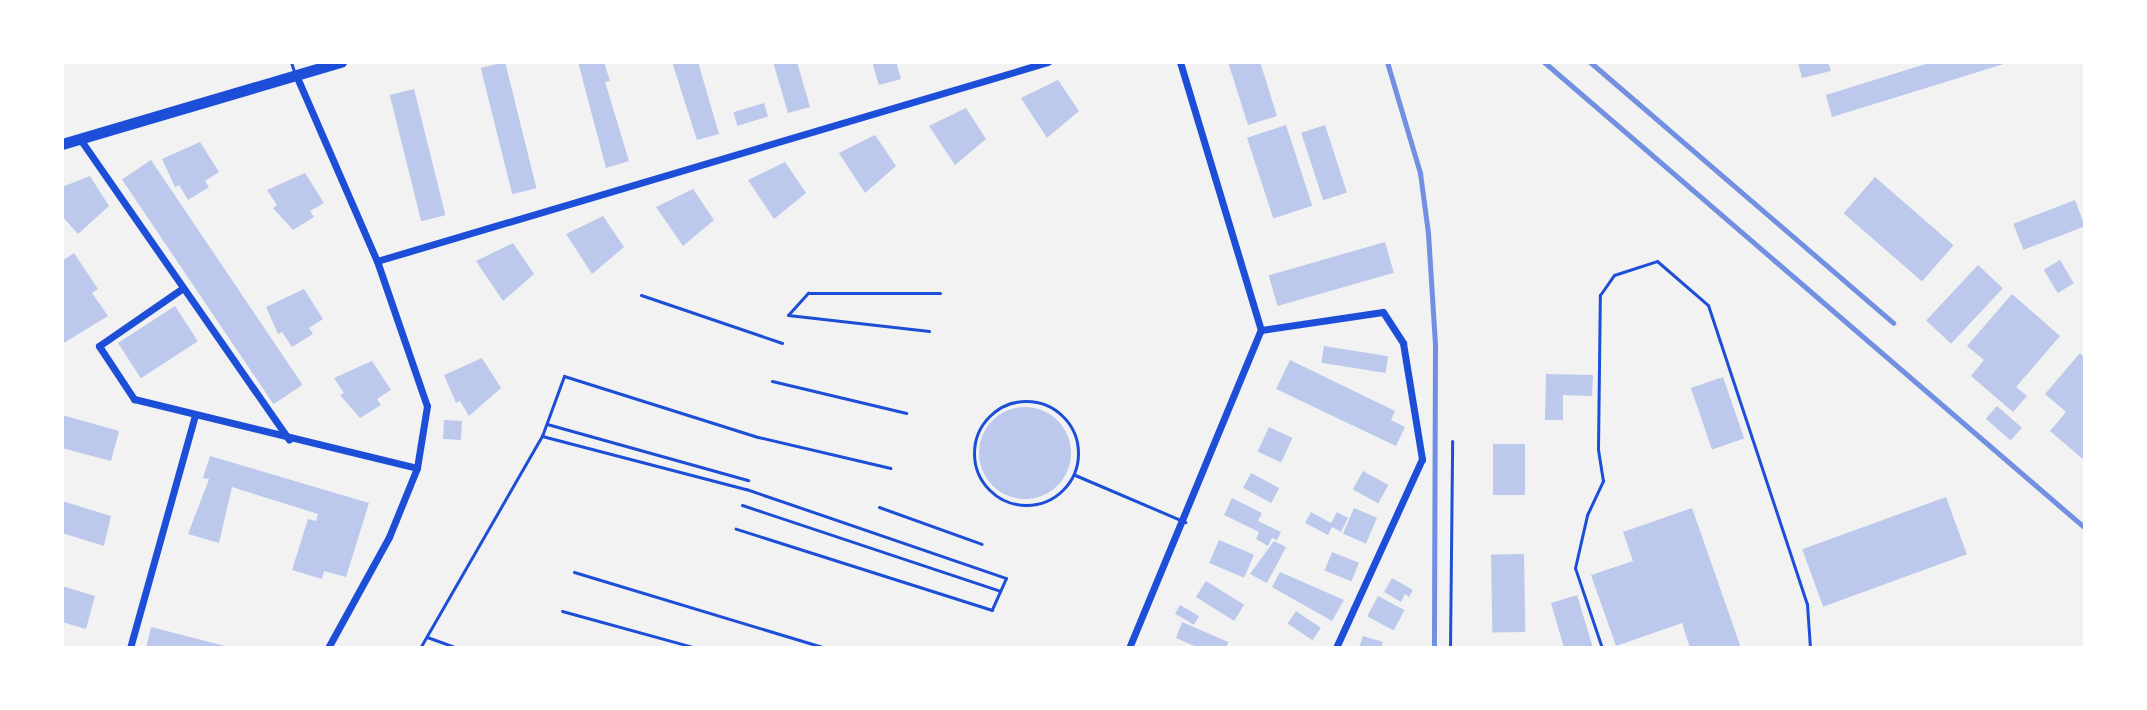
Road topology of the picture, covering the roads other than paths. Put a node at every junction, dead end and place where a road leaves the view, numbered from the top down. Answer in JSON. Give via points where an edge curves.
{"nodes":[{"id":1,"x":291,"y":62,"type":"edge"},
{"id":2,"x":341,"y":62,"type":"edge"},
{"id":3,"x":1048,"y":62,"type":"edge"},
{"id":4,"x":1180,"y":62,"type":"edge"},
{"id":5,"x":296,"y":75,"type":"junction"},
{"id":6,"x":80,"y":139,"type":"junction"},
{"id":7,"x":62,"y":144,"type":"edge"},
{"id":8,"x":377,"y":261,"type":"junction"},
{"id":9,"x":183,"y":288,"type":"junction"},
{"id":10,"x":1261,"y":330,"type":"junction"},
{"id":11,"x":195,"y":415,"type":"junction"},
{"id":12,"x":289,"y":440,"type":"junction"},
{"id":13,"x":1452,"y":441,"type":"dead end"},
{"id":14,"x":417,"y":468,"type":"junction"},
{"id":15,"x":1074,"y":475,"type":"junction"},
{"id":16,"x":1185,"y":522,"type":"junction"},
{"id":17,"x":130,"y":648,"type":"edge"},
{"id":18,"x":328,"y":648,"type":"edge"},
{"id":19,"x":1129,"y":648,"type":"edge"},
{"id":20,"x":1336,"y":648,"type":"edge"},
{"id":21,"x":1450,"y":648,"type":"edge"},
{"id":22,"x":1602,"y":648,"type":"edge"},
{"id":23,"x":1810,"y":648,"type":"edge"}],
"edges":[{"from":1,"to":5,"type":"lane"},
{"from":2,"to":5,"type":"main road"},
{"from":3,"to":8,"type":"street"},
{"from":4,"to":10,"type":"street"},
{"from":5,"to":6,"type":"main road"},
{"from":5,"to":8,"type":"street"},
{"from":6,"to":7,"type":"main road"},
{"from":6,"to":9,"type":"street"},
{"from":8,"to":14,"type":"street","via":[[427,406]]},
{"from":9,"to":11,"type":"street","via":[[99,346],[134,399]]},
{"from":9,"to":12,"type":"street"},
{"from":10,"to":16,"type":"street"},
{"from":10,"to":20,"type":"street","via":[[1383,312],[1403,343],[1422,459]]},
{"from":11,"to":12,"type":"street"},
{"from":11,"to":17,"type":"street"},
{"from":12,"to":14,"type":"street"},
{"from":13,"to":21,"type":"lane"},
{"from":14,"to":18,"type":"street","via":[[389,537]]},
{"from":15,"to":15,"type":"lane","via":[[1078,450],[1073,431],[1045,404],[1007,404],[979,430],[977,469],[1002,499],[1041,503],[1059,493]]},
{"from":15,"to":16,"type":"lane"},
{"from":16,"to":19,"type":"street"},
{"from":22,"to":23,"type":"lane","via":[[1575,568],[1587,515],[1603,481],[1598,448],[1600,295],[1614,275],[1657,261],[1708,305],[1807,604]]}]}
